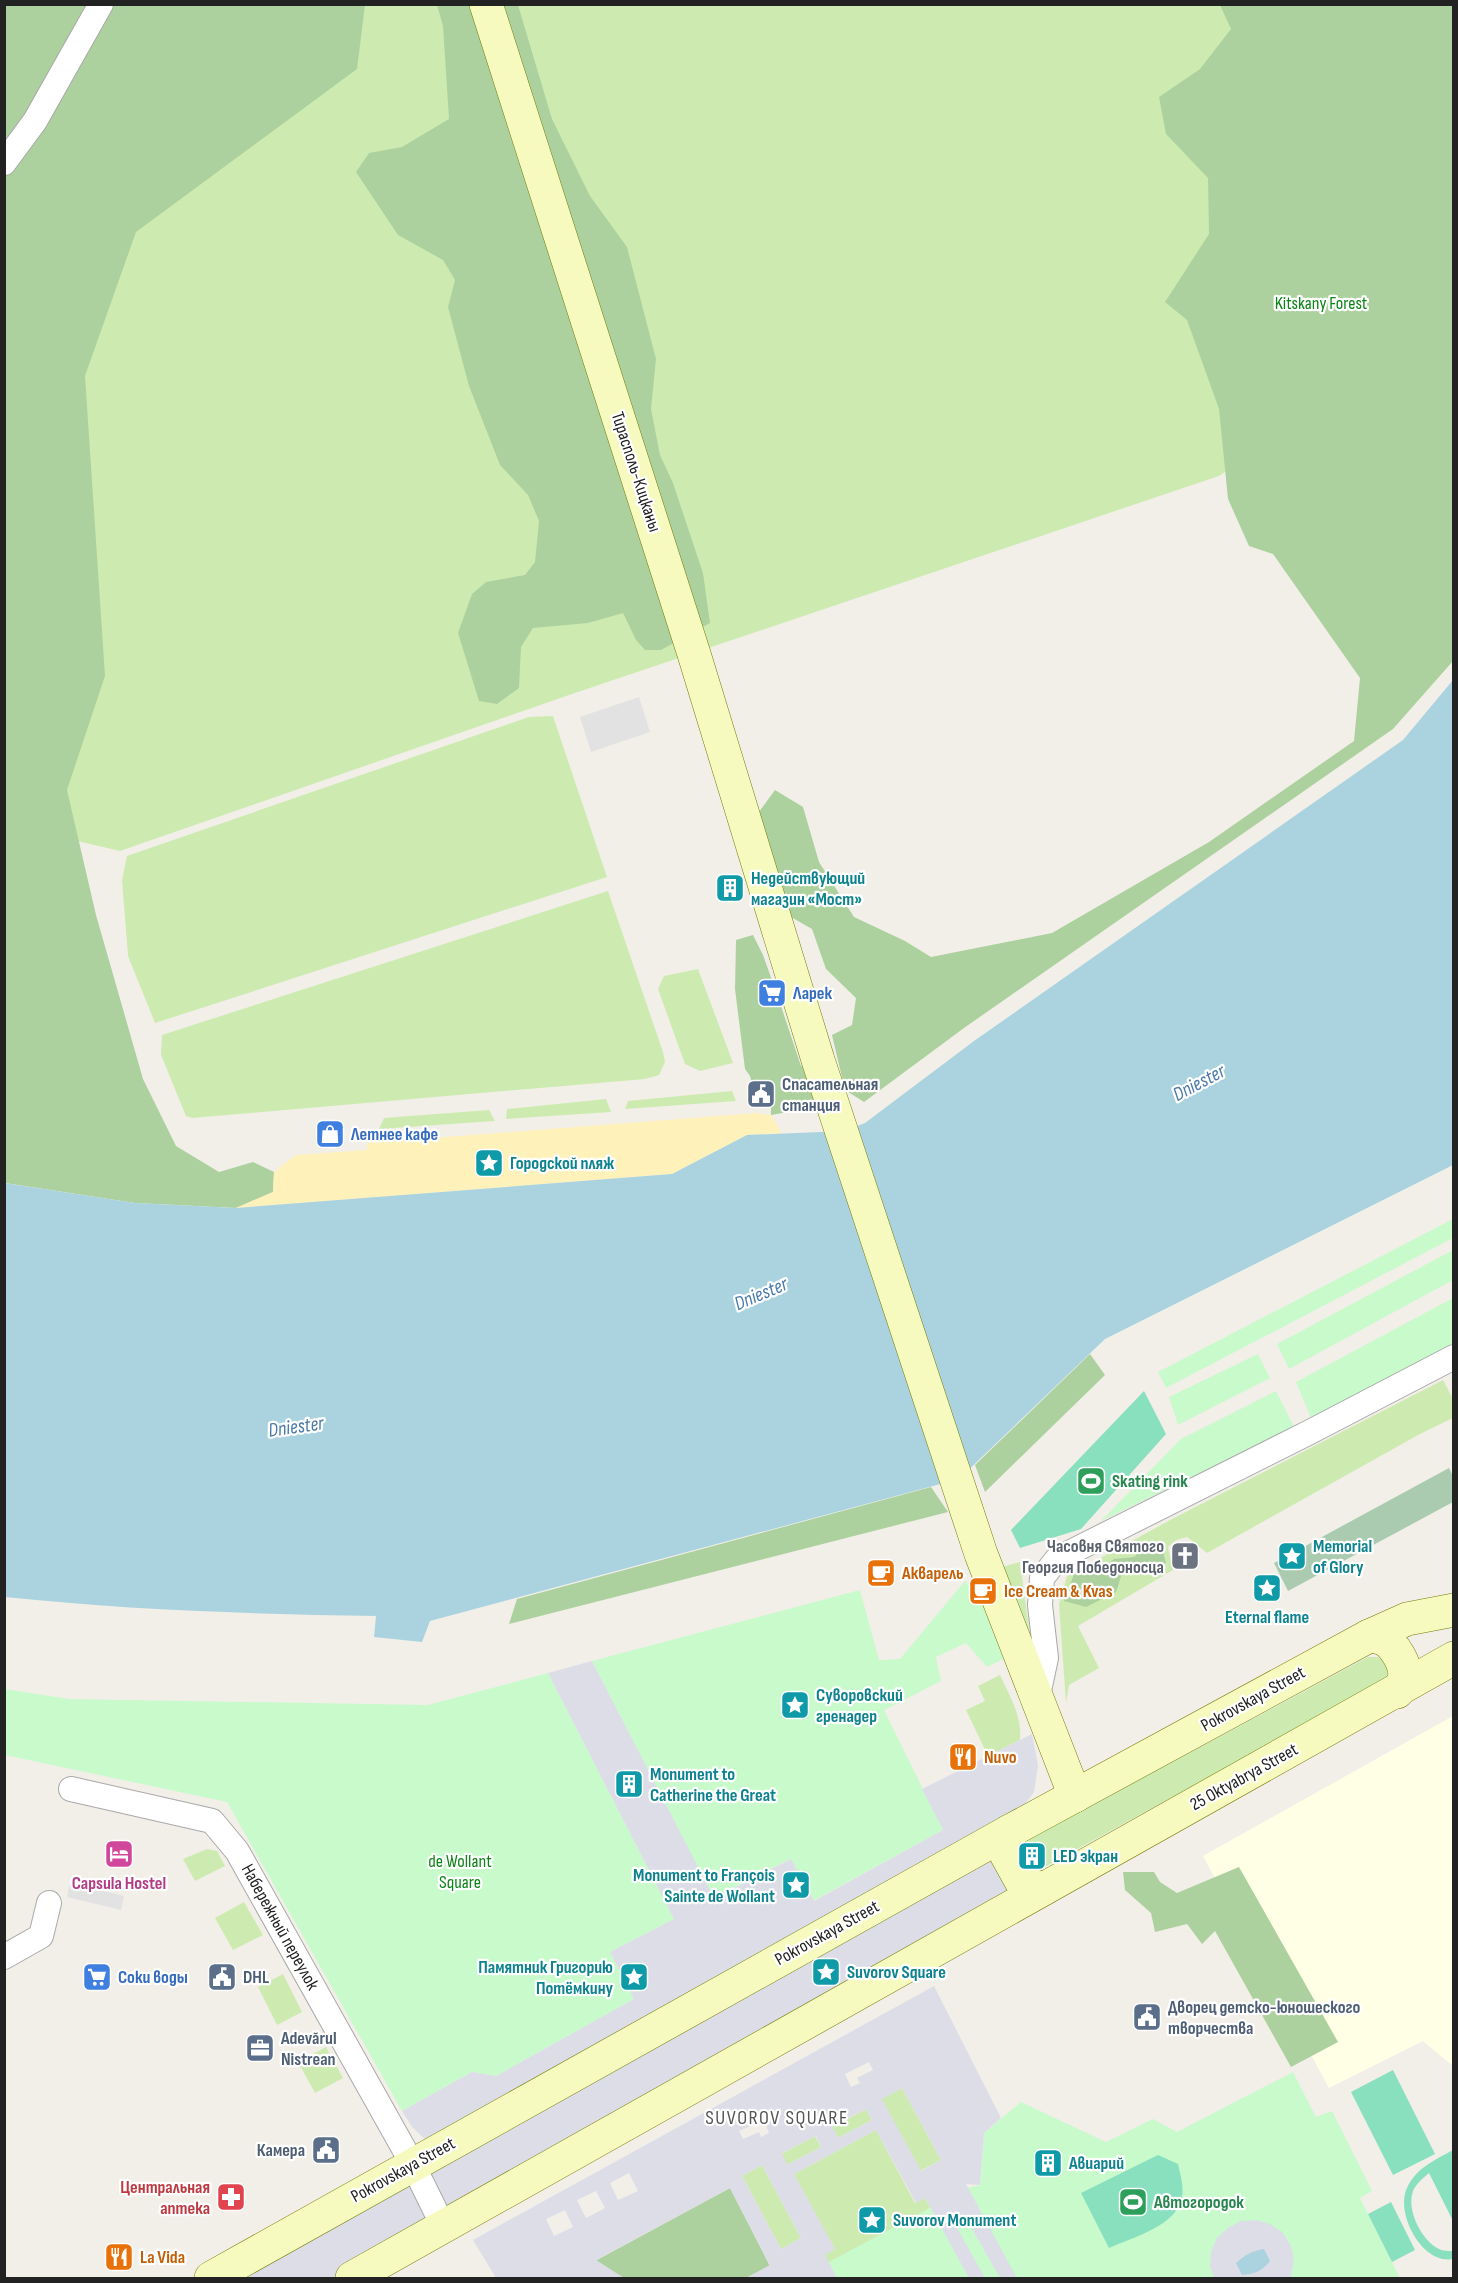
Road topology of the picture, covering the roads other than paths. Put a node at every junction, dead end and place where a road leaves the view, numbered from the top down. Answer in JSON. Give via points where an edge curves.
{"nodes":[{"id":1,"x":101,"y":4,"type":"edge"},
{"id":2,"x":486,"y":4,"type":"edge"},
{"id":3,"x":4,"y":163,"type":"edge"},
{"id":4,"x":1454,"y":1356,"type":"edge"},
{"id":5,"x":1454,"y":1610,"type":"edge"},
{"id":6,"x":1369,"y":1636,"type":"junction"},
{"id":7,"x":1450,"y":1668,"type":"edge"},
{"id":8,"x":1397,"y":1692,"type":"junction"},
{"id":9,"x":1037,"y":1701,"type":"junction"},
{"id":10,"x":70,"y":1789,"type":"dead end"},
{"id":11,"x":1074,"y":1796,"type":"junction"},
{"id":12,"x":1010,"y":1831,"type":"junction"},
{"id":13,"x":1043,"y":1889,"type":"junction"},
{"id":14,"x":49,"y":1903,"type":"dead end"},
{"id":15,"x":4,"y":1957,"type":"edge"},
{"id":16,"x":413,"y":2165,"type":"junction"},
{"id":17,"x":444,"y":2228,"type":"junction"},
{"id":18,"x":211,"y":2278,"type":"edge"},
{"id":19,"x":352,"y":2278,"type":"edge"}],
"edges":[{"from":1,"to":3,"type":"street","via":[[35,121]]},
{"from":2,"to":9,"type":"main road","name":"Тирасполь-Кицканы","via":[[694,654],[818,1060],[981,1554]]},
{"from":4,"to":9,"type":"street","via":[[1057,1559],[1042,1578],[1040,1605],[1046,1658]]},
{"from":5,"to":6,"type":"main road","name":"Pokrovskaya Street","via":[[1407,1619]]},
{"from":6,"to":8,"type":"main road","via":[[1390,1644],[1402,1662],[1404,1680]]},
{"from":6,"to":11,"type":"main road","name":"Pokrovskaya Street"},
{"from":7,"to":8,"type":"main road","name":"25 Oktyabrya Street"},
{"from":8,"to":13,"type":"main road","name":"25 Oktyabrya Street"},
{"from":9,"to":11,"type":"main road","name":"Тирасполь-Кицканы"},
{"from":10,"to":16,"type":"street","name":"Набережный переулок","via":[[212,1821],[237,1851]]},
{"from":11,"to":12,"type":"main road","name":"Pokrovskaya Street"},
{"from":12,"to":13,"type":"main road","via":[[1006,1854],[1021,1881]]},
{"from":12,"to":16,"type":"main road","name":"Pokrovskaya Street"},
{"from":13,"to":17,"type":"main road"},
{"from":14,"to":15,"type":"street","via":[[41,1936]]},
{"from":16,"to":17,"type":"street","name":"Набережный переулок"},
{"from":16,"to":18,"type":"main road","name":"Pokrovskaya Street"},
{"from":17,"to":19,"type":"main road"}]}
